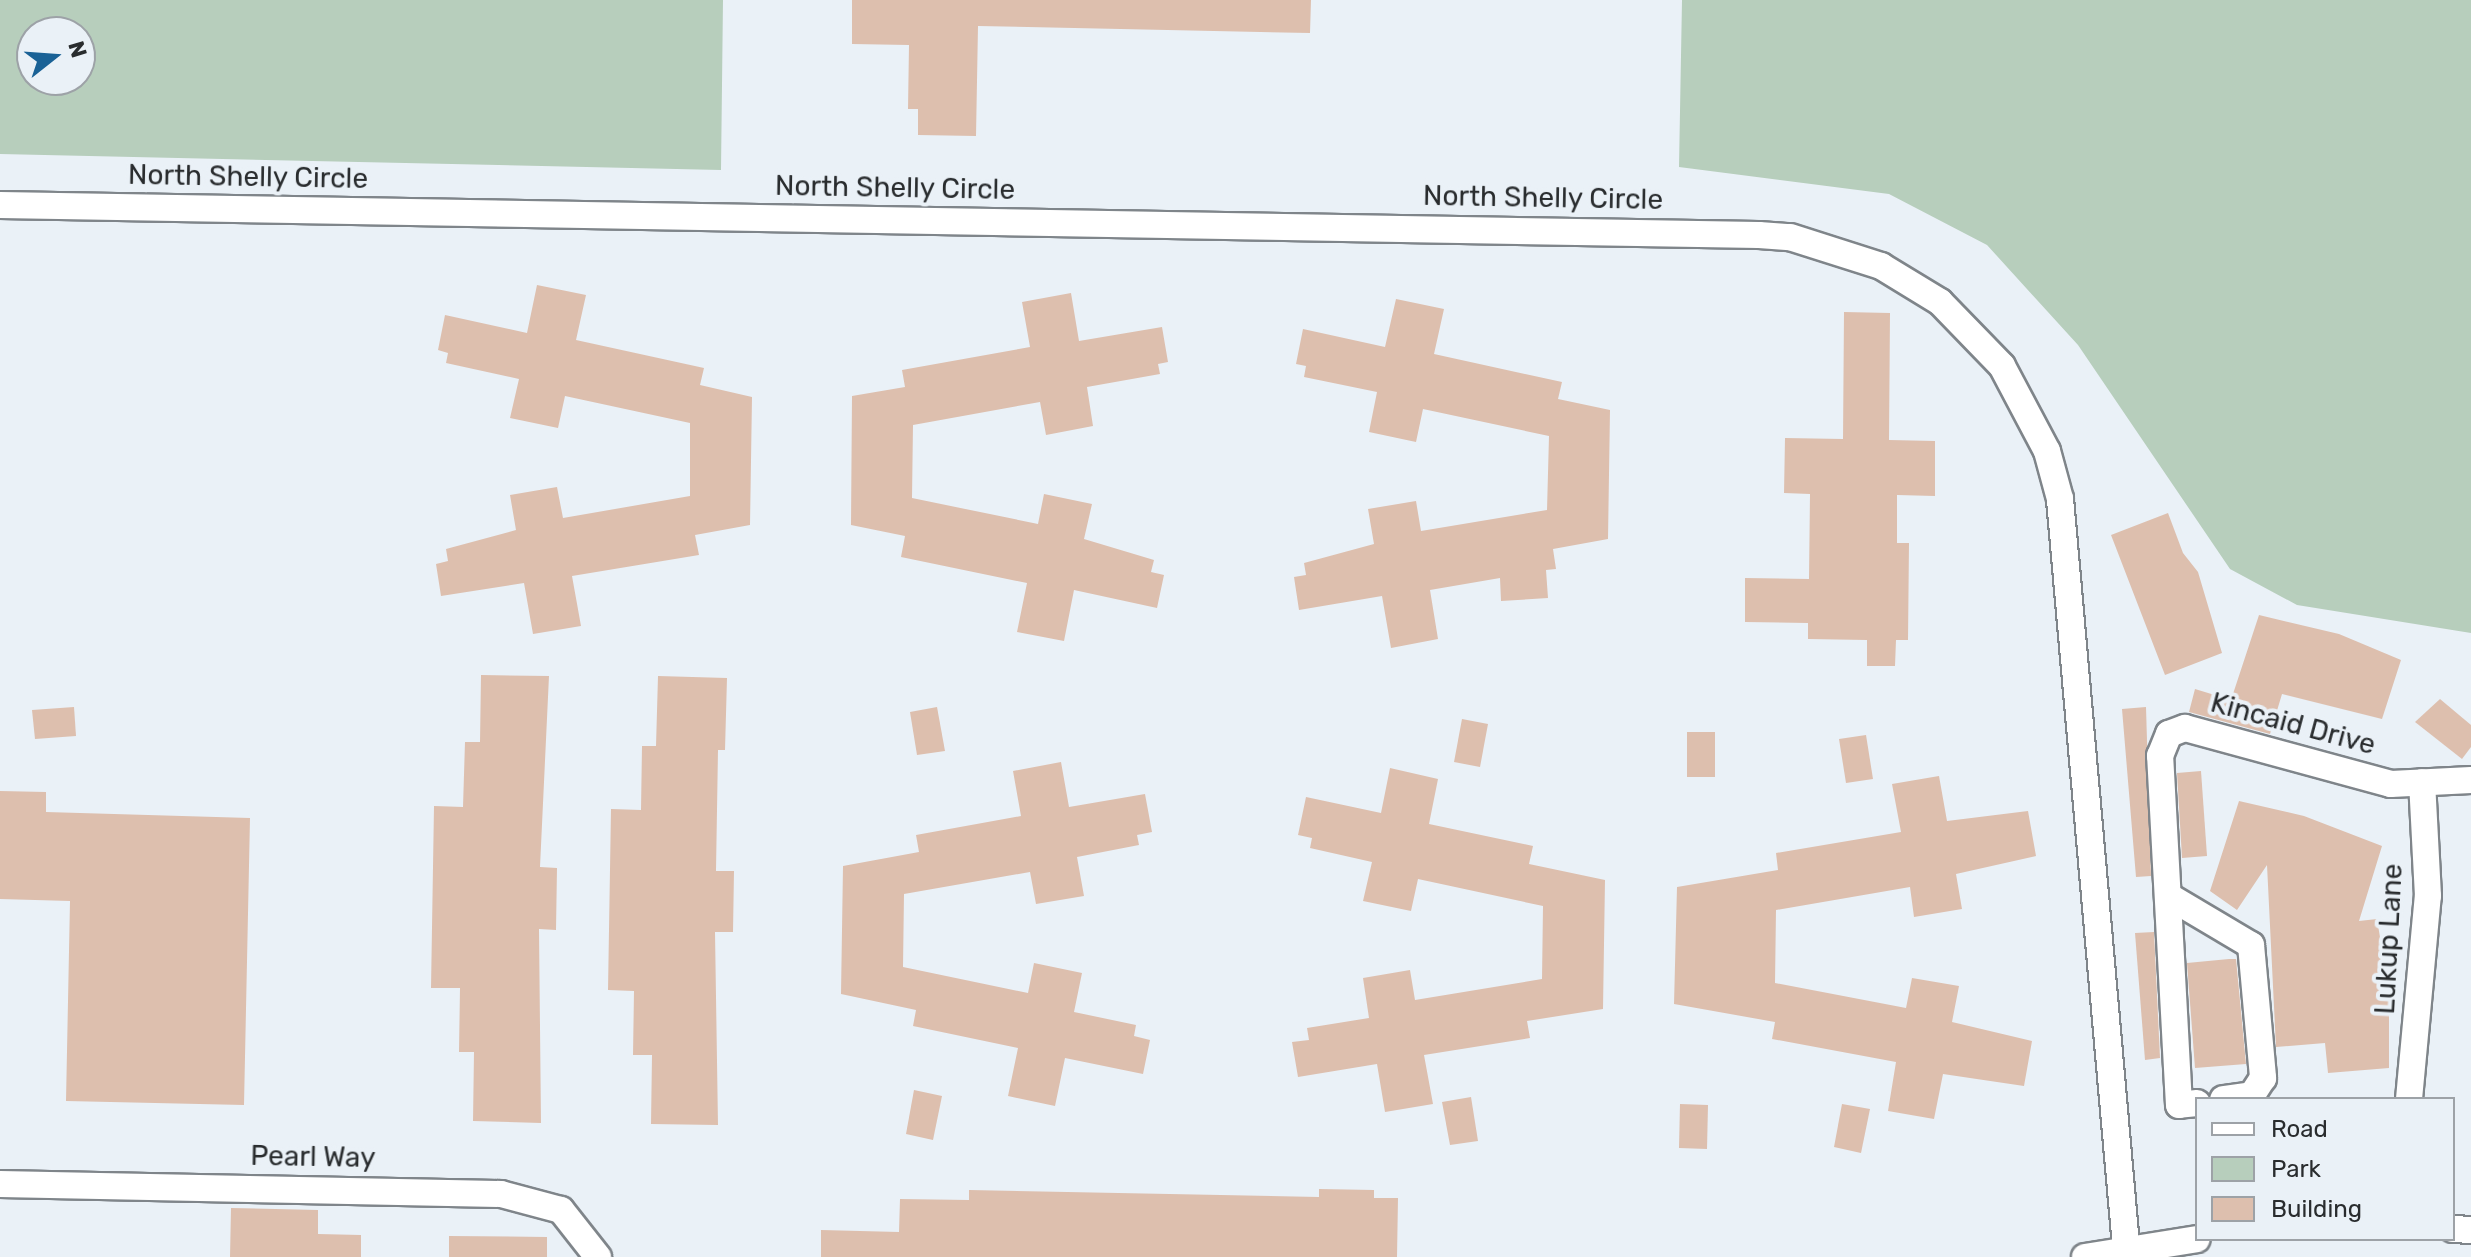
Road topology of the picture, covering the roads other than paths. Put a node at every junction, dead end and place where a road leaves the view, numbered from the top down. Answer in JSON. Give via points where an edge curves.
{"nodes":[{"id":1,"x":0,"y":205,"type":"edge"},
{"id":2,"x":2471,"y":780,"type":"edge"},
{"id":3,"x":2422,"y":782,"type":"junction"},
{"id":4,"x":2170,"y":897,"type":"junction"},
{"id":5,"x":2238,"y":1097,"type":"edge"},
{"id":6,"x":2409,"y":1097,"type":"edge"},
{"id":7,"x":2195,"y":1103,"type":"edge"},
{"id":8,"x":0,"y":1184,"type":"edge"},
{"id":9,"x":2195,"y":1239,"type":"edge"},
{"id":10,"x":2127,"y":1254,"type":"edge"},
{"id":11,"x":598,"y":1257,"type":"edge"},
{"id":12,"x":2085,"y":1257,"type":"edge"}],
"edges":[{"from":1,"to":10,"type":"street","name":"North Shelly Circle","via":[[1790,237],[1859,257],[1940,302],[2002,366],[2047,451],[2069,564]]},
{"from":2,"to":3,"type":"street","name":"Kincaid Drive"},
{"from":3,"to":4,"type":"street","name":"Kincaid Drive","via":[[2391,784],[2185,728],[2169,734],[2160,756]]},
{"from":3,"to":6,"type":"street","name":"Lukup Lane","via":[[2428,896]]},
{"from":4,"to":5,"type":"street","via":[[2251,945],[2263,1078],[2252,1095]]},
{"from":4,"to":7,"type":"street","name":"Kincaid Drive","via":[[2179,1105]]},
{"from":8,"to":11,"type":"street","name":"Pearl Way","via":[[501,1194],[561,1210]]},
{"from":9,"to":10,"type":"street"},
{"from":10,"to":12,"type":"street"}]}
